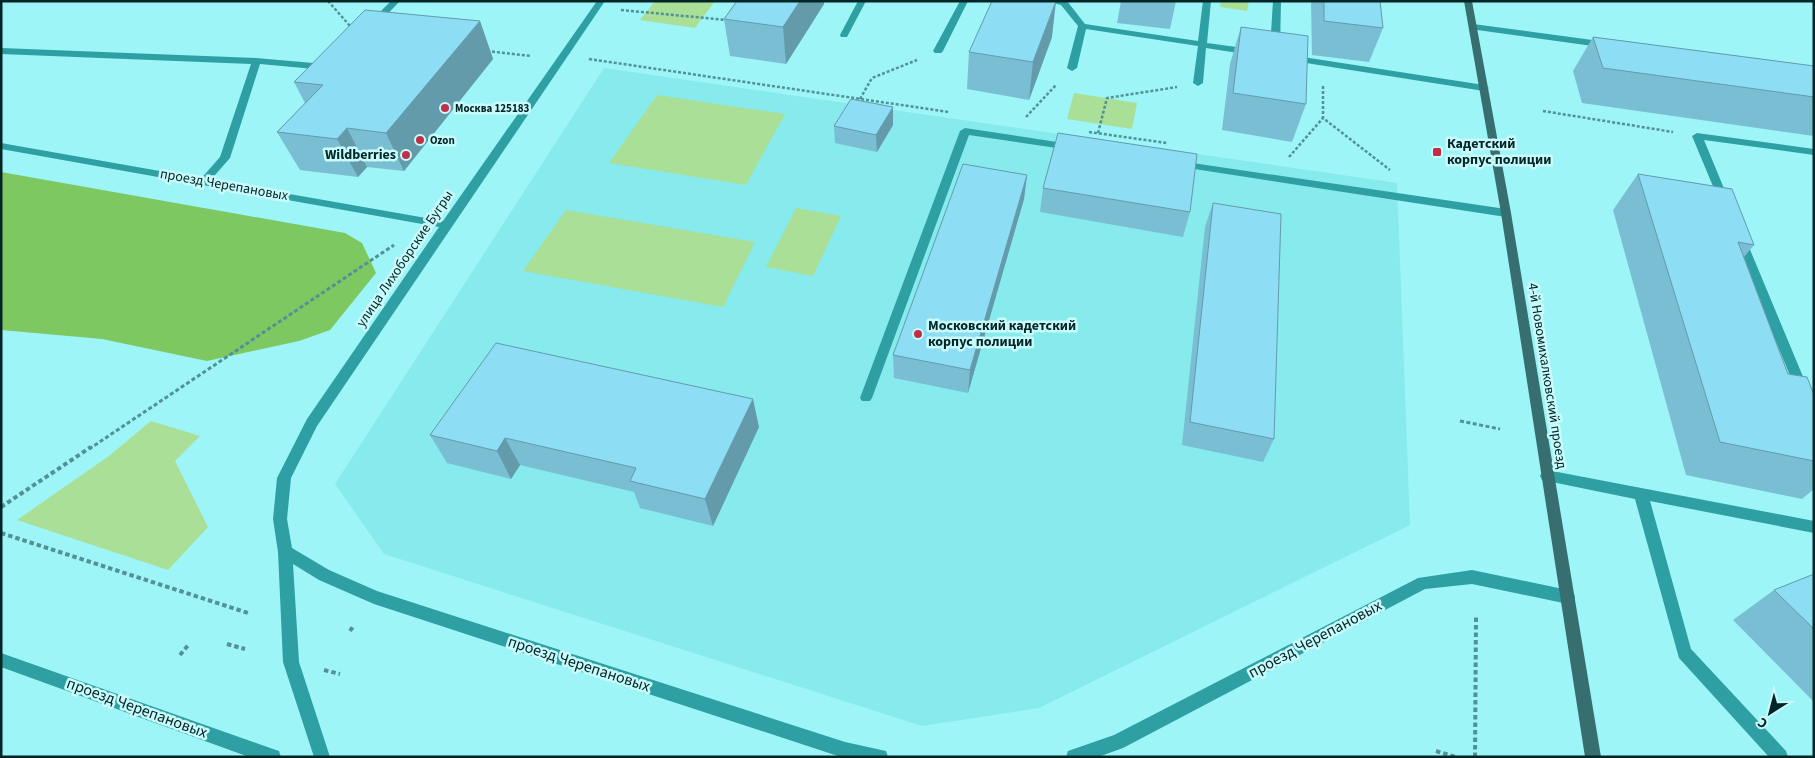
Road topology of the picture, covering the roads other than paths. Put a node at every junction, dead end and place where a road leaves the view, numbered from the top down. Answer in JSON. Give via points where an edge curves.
{"nodes":[{"id":1,"x":396,"y":1,"type":"edge"},
{"id":2,"x":601,"y":1,"type":"edge"},
{"id":3,"x":862,"y":1,"type":"edge"},
{"id":4,"x":964,"y":1,"type":"edge"},
{"id":5,"x":1050,"y":1,"type":"edge"},
{"id":6,"x":1207,"y":1,"type":"edge"},
{"id":7,"x":1277,"y":1,"type":"edge"},
{"id":8,"x":1468,"y":1,"type":"edge"},
{"id":9,"x":1082,"y":26,"type":"junction"},
{"id":10,"x":1473,"y":27,"type":"junction"},
{"id":11,"x":844,"y":35,"type":"dead end"},
{"id":12,"x":360,"y":38,"type":"edge"},
{"id":13,"x":1202,"y":44,"type":"junction"},
{"id":14,"x":1621,"y":46,"type":"edge"},
{"id":15,"x":1,"y":51,"type":"edge"},
{"id":16,"x":938,"y":51,"type":"road end"},
{"id":17,"x":1266,"y":54,"type":"junction"},
{"id":18,"x":256,"y":61,"type":"junction"},
{"id":19,"x":336,"y":62,"type":"edge"},
{"id":20,"x":1072,"y":68,"type":"road end"},
{"id":21,"x":1198,"y":83,"type":"road end"},
{"id":22,"x":1484,"y":88,"type":"junction"},
{"id":23,"x":1,"y":146,"type":"edge"},
{"id":24,"x":1083,"y":149,"type":"edge"},
{"id":25,"x":1814,"y":152,"type":"edge"},
{"id":26,"x":1172,"y":163,"type":"edge"},
{"id":27,"x":204,"y":181,"type":"junction"},
{"id":28,"x":1506,"y":213,"type":"junction"},
{"id":29,"x":446,"y":225,"type":"junction"},
{"id":30,"x":866,"y":398,"type":"dead end"},
{"id":31,"x":1814,"y":419,"type":"edge"},
{"id":32,"x":1548,"y":476,"type":"junction"},
{"id":33,"x":1641,"y":494,"type":"junction"},
{"id":34,"x":1814,"y":528,"type":"edge"},
{"id":35,"x":285,"y":552,"type":"junction"},
{"id":36,"x":1568,"y":597,"type":"junction"},
{"id":37,"x":1,"y":660,"type":"edge"},
{"id":38,"x":274,"y":757,"type":"edge"},
{"id":39,"x":322,"y":757,"type":"edge"},
{"id":40,"x":880,"y":757,"type":"edge"},
{"id":41,"x":1074,"y":757,"type":"edge"},
{"id":42,"x":1593,"y":757,"type":"edge"},
{"id":43,"x":1780,"y":757,"type":"edge"}],
"edges":[{"from":1,"to":12,"type":"street"},
{"from":2,"to":29,"type":"street","name":"улица Лихоборские Бугры"},
{"from":3,"to":11,"type":"street"},
{"from":4,"to":16,"type":"street"},
{"from":5,"to":9,"type":"street","via":[[1064,3]]},
{"from":6,"to":13,"type":"street"},
{"from":7,"to":17,"type":"street"},
{"from":8,"to":10,"type":"street","name":"4-й Новомихалковский проезд"},
{"from":9,"to":13,"type":"street"},
{"from":9,"to":20,"type":"street"},
{"from":10,"to":14,"type":"street"},
{"from":10,"to":22,"type":"street","name":"4-й Новомихалковский проезд"},
{"from":13,"to":17,"type":"street"},
{"from":13,"to":21,"type":"street"},
{"from":15,"to":18,"type":"street"},
{"from":17,"to":22,"type":"street"},
{"from":18,"to":19,"type":"street","via":[[330,68]]},
{"from":18,"to":27,"type":"street","via":[[225,158]]},
{"from":22,"to":28,"type":"street","name":"4-й Новомихалковский проезд"},
{"from":23,"to":27,"type":"street","name":"проезд Черепановых"},
{"from":24,"to":30,"type":"street","via":[[965,131]]},
{"from":25,"to":31,"type":"street","via":[[1697,136]]},
{"from":26,"to":28,"type":"street"},
{"from":27,"to":29,"type":"street","name":"проезд Черепановых"},
{"from":28,"to":32,"type":"street","name":"4-й Новомихалковский проезд"},
{"from":29,"to":35,"type":"street","name":"улица Лихоборские Бугры","via":[[312,423],[284,478],[280,519]]},
{"from":32,"to":33,"type":"street"},
{"from":32,"to":36,"type":"street","name":"4-й Новомихалковский проезд"},
{"from":33,"to":34,"type":"street"},
{"from":33,"to":43,"type":"street","via":[[1684,653]]},
{"from":35,"to":39,"type":"street","name":"улица Лихоборские Бугры","via":[[291,662]]},
{"from":35,"to":40,"type":"street","name":"проезд Черепановых","via":[[324,575],[374,597],[845,750]]},
{"from":36,"to":41,"type":"street","name":"проезд Черепановых","via":[[1472,577],[1424,583],[1117,742]]},
{"from":36,"to":42,"type":"street","name":"4-й Новомихалковский проезд"},
{"from":37,"to":38,"type":"street","name":"проезд Черепановых"}]}
